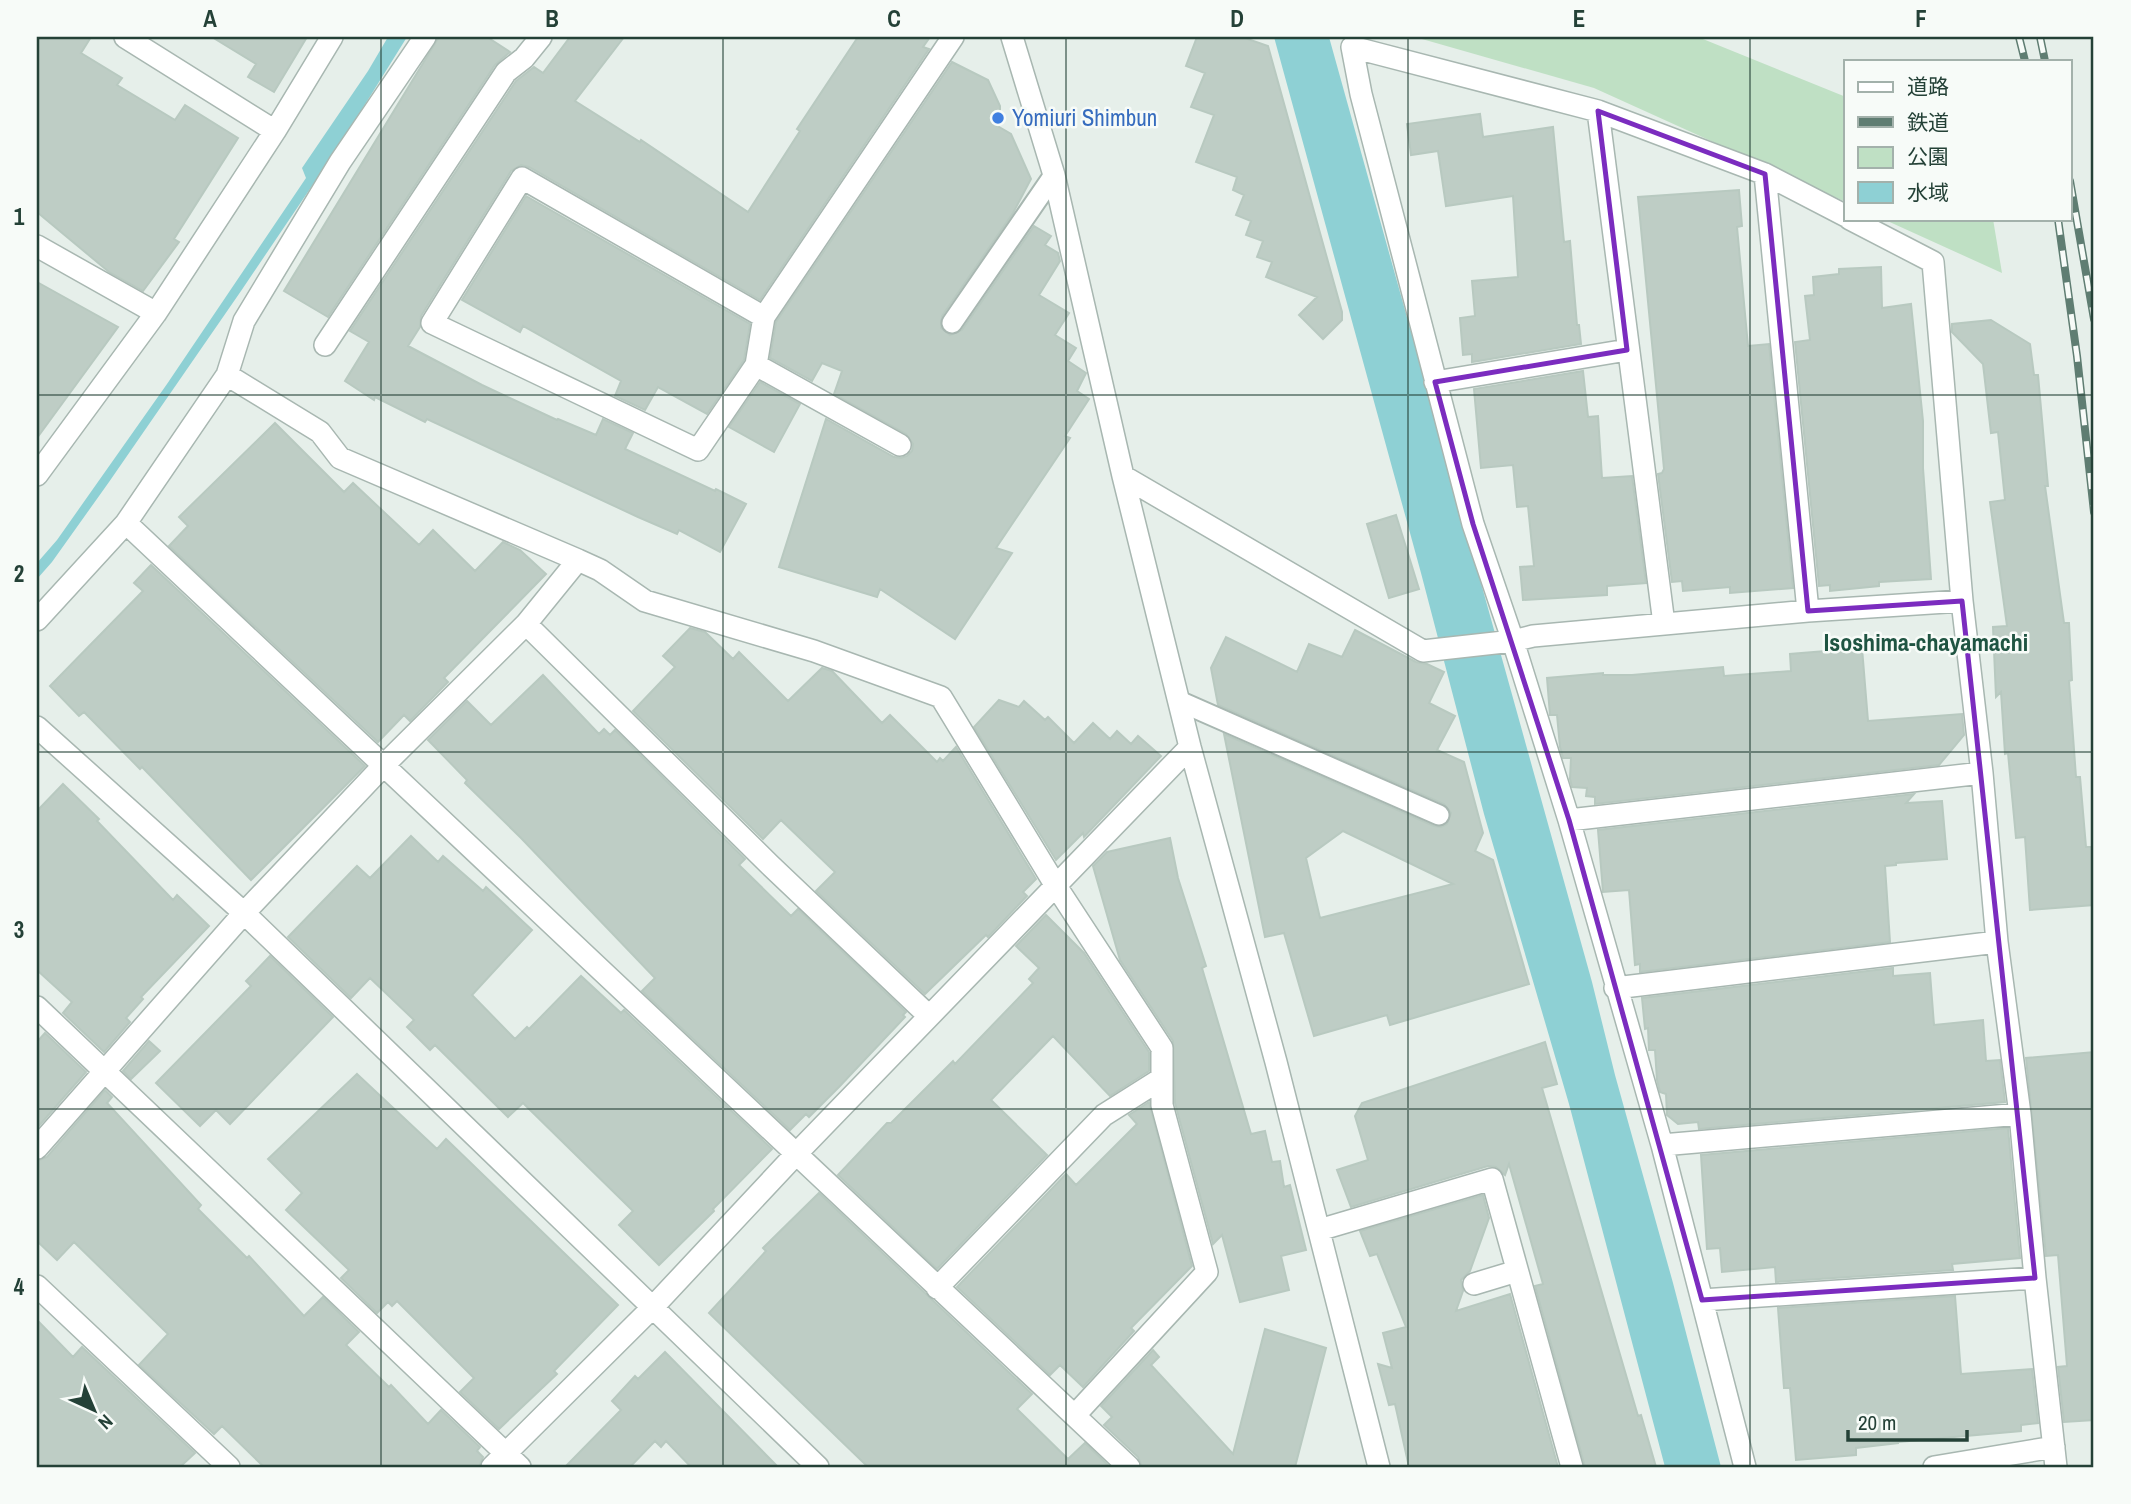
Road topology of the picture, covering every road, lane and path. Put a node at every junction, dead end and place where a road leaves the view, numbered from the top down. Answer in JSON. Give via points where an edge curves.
{"nodes":[{"id":1,"x":125,"y":37,"type":"edge"},
{"id":2,"x":332,"y":37,"type":"edge"},
{"id":3,"x":425,"y":37,"type":"edge"},
{"id":4,"x":541,"y":37,"type":"edge"},
{"id":5,"x":953,"y":37,"type":"edge"},
{"id":6,"x":1012,"y":37,"type":"edge"},
{"id":7,"x":1598,"y":111,"type":"junction"},
{"id":8,"x":275,"y":131,"type":"junction"},
{"id":9,"x":1765,"y":174,"type":"junction"},
{"id":10,"x":1054,"y":175,"type":"junction"},
{"id":11,"x":1844,"y":215,"type":"edge"},
{"id":12,"x":1852,"y":220,"type":"edge"},
{"id":13,"x":37,"y":246,"type":"edge"},
{"id":14,"x":156,"y":313,"type":"junction"},
{"id":15,"x":764,"y":317,"type":"junction"},
{"id":16,"x":952,"y":323,"type":"dead end"},
{"id":17,"x":325,"y":345,"type":"dead end"},
{"id":18,"x":1627,"y":350,"type":"junction"},
{"id":19,"x":756,"y":365,"type":"junction"},
{"id":20,"x":227,"y":375,"type":"junction"},
{"id":21,"x":1435,"y":382,"type":"junction"},
{"id":22,"x":900,"y":445,"type":"dead end"},
{"id":23,"x":37,"y":475,"type":"edge"},
{"id":24,"x":1123,"y":476,"type":"junction"},
{"id":25,"x":127,"y":523,"type":"junction"},
{"id":26,"x":578,"y":560,"type":"junction"},
{"id":27,"x":1962,"y":601,"type":"junction"},
{"id":28,"x":1808,"y":611,"type":"junction"},
{"id":29,"x":37,"y":620,"type":"edge"},
{"id":30,"x":526,"y":624,"type":"junction"},
{"id":31,"x":1664,"y":624,"type":"junction"},
{"id":32,"x":1513,"y":641,"type":"junction"},
{"id":33,"x":1179,"y":701,"type":"junction"},
{"id":34,"x":37,"y":727,"type":"edge"},
{"id":35,"x":1190,"y":747,"type":"junction"},
{"id":36,"x":384,"y":765,"type":"junction"},
{"id":37,"x":1982,"y":773,"type":"junction"},
{"id":38,"x":1439,"y":815,"type":"dead end"},
{"id":39,"x":1569,"y":820,"type":"junction"},
{"id":40,"x":1056,"y":886,"type":"junction"},
{"id":41,"x":244,"y":913,"type":"junction"},
{"id":42,"x":1997,"y":942,"type":"junction"},
{"id":43,"x":1615,"y":988,"type":"junction"},
{"id":44,"x":37,"y":1007,"type":"edge"},
{"id":45,"x":929,"y":1016,"type":"junction"},
{"id":46,"x":105,"y":1072,"type":"junction"},
{"id":47,"x":1161,"y":1079,"type":"junction"},
{"id":48,"x":2020,"y":1114,"type":"junction"},
{"id":49,"x":1662,"y":1145,"type":"junction"},
{"id":50,"x":37,"y":1148,"type":"edge"},
{"id":51,"x":797,"y":1153,"type":"junction"},
{"id":52,"x":1319,"y":1230,"type":"junction"},
{"id":53,"x":1517,"y":1271,"type":"junction"},
{"id":54,"x":2035,"y":1278,"type":"junction"},
{"id":55,"x":1474,"y":1284,"type":"dead end"},
{"id":56,"x":37,"y":1286,"type":"edge"},
{"id":57,"x":937,"y":1288,"type":"junction"},
{"id":58,"x":1702,"y":1300,"type":"junction"},
{"id":59,"x":652,"y":1308,"type":"junction"},
{"id":60,"x":1075,"y":1415,"type":"junction"},
{"id":61,"x":2055,"y":1457,"type":"edge"},
{"id":62,"x":506,"y":1463,"type":"edge"},
{"id":63,"x":229,"y":1467,"type":"edge"},
{"id":64,"x":818,"y":1467,"type":"edge"},
{"id":65,"x":1129,"y":1467,"type":"edge"},
{"id":66,"x":1379,"y":1467,"type":"edge"},
{"id":67,"x":1572,"y":1467,"type":"edge"},
{"id":68,"x":1745,"y":1467,"type":"edge"},
{"id":69,"x":1934,"y":1467,"type":"edge"}],
"edges":[{"from":1,"to":8,"type":"street"},
{"from":2,"to":8,"type":"street"},
{"from":3,"to":20,"type":"street","via":[[340,162],[244,321]]},
{"from":4,"to":17,"type":"street","via":[[506,72]]},
{"from":5,"to":15,"type":"street"},
{"from":6,"to":10,"type":"street"},
{"from":7,"to":9,"type":"street"},
{"from":7,"to":18,"type":"street"},
{"from":7,"to":21,"type":"street","via":[[1352,47]]},
{"from":8,"to":14,"type":"street"},
{"from":9,"to":11,"type":"street"},
{"from":9,"to":28,"type":"street"},
{"from":10,"to":16,"type":"lane"},
{"from":10,"to":24,"type":"street"},
{"from":12,"to":27,"type":"street","via":[[1933,262]]},
{"from":13,"to":14,"type":"street"},
{"from":14,"to":23,"type":"street"},
{"from":15,"to":19,"type":"street"},
{"from":15,"to":19,"type":"street","via":[[522,178],[432,323],[698,450]]},
{"from":18,"to":21,"type":"street"},
{"from":18,"to":31,"type":"street"},
{"from":19,"to":22,"type":"street"},
{"from":20,"to":25,"type":"street"},
{"from":20,"to":26,"type":"street","via":[[320,432],[340,458]]},
{"from":21,"to":32,"type":"street","via":[[1473,524]]},
{"from":24,"to":32,"type":"street","via":[[1423,652]]},
{"from":24,"to":33,"type":"street"},
{"from":25,"to":29,"type":"street"},
{"from":25,"to":36,"type":"street"},
{"from":26,"to":30,"type":"street"},
{"from":26,"to":40,"type":"street","via":[[645,601],[814,652],[941,697]]},
{"from":27,"to":28,"type":"street"},
{"from":27,"to":37,"type":"street"},
{"from":28,"to":31,"type":"street"},
{"from":30,"to":36,"type":"street"},
{"from":30,"to":45,"type":"street"},
{"from":31,"to":32,"type":"street"},
{"from":32,"to":39,"type":"street"},
{"from":33,"to":35,"type":"street"},
{"from":33,"to":38,"type":"lane"},
{"from":34,"to":41,"type":"street"},
{"from":35,"to":40,"type":"street"},
{"from":35,"to":52,"type":"street"},
{"from":36,"to":41,"type":"street"},
{"from":36,"to":51,"type":"street"},
{"from":37,"to":39,"type":"street"},
{"from":37,"to":42,"type":"street"},
{"from":39,"to":43,"type":"street"},
{"from":40,"to":45,"type":"street"},
{"from":40,"to":47,"type":"street","via":[[1162,1048]]},
{"from":41,"to":46,"type":"street"},
{"from":41,"to":59,"type":"street"},
{"from":42,"to":43,"type":"street"},
{"from":42,"to":48,"type":"street"},
{"from":43,"to":49,"type":"street"},
{"from":44,"to":46,"type":"street"},
{"from":45,"to":51,"type":"street"},
{"from":46,"to":50,"type":"street"},
{"from":46,"to":62,"type":"street"},
{"from":47,"to":57,"type":"street","via":[[1104,1115]]},
{"from":47,"to":60,"type":"street","via":[[1162,1105],[1208,1272]]},
{"from":48,"to":49,"type":"street"},
{"from":48,"to":54,"type":"street"},
{"from":49,"to":58,"type":"street"},
{"from":51,"to":57,"type":"street"},
{"from":51,"to":59,"type":"street"},
{"from":52,"to":53,"type":"street","via":[[1492,1180]]},
{"from":52,"to":66,"type":"street"},
{"from":53,"to":55,"type":"street"},
{"from":53,"to":67,"type":"street"},
{"from":54,"to":58,"type":"street"},
{"from":54,"to":61,"type":"street"},
{"from":56,"to":63,"type":"street"},
{"from":57,"to":60,"type":"street"},
{"from":58,"to":68,"type":"street"},
{"from":59,"to":62,"type":"street"},
{"from":59,"to":64,"type":"street"},
{"from":60,"to":65,"type":"street"},
{"from":61,"to":69,"type":"street"}]}
